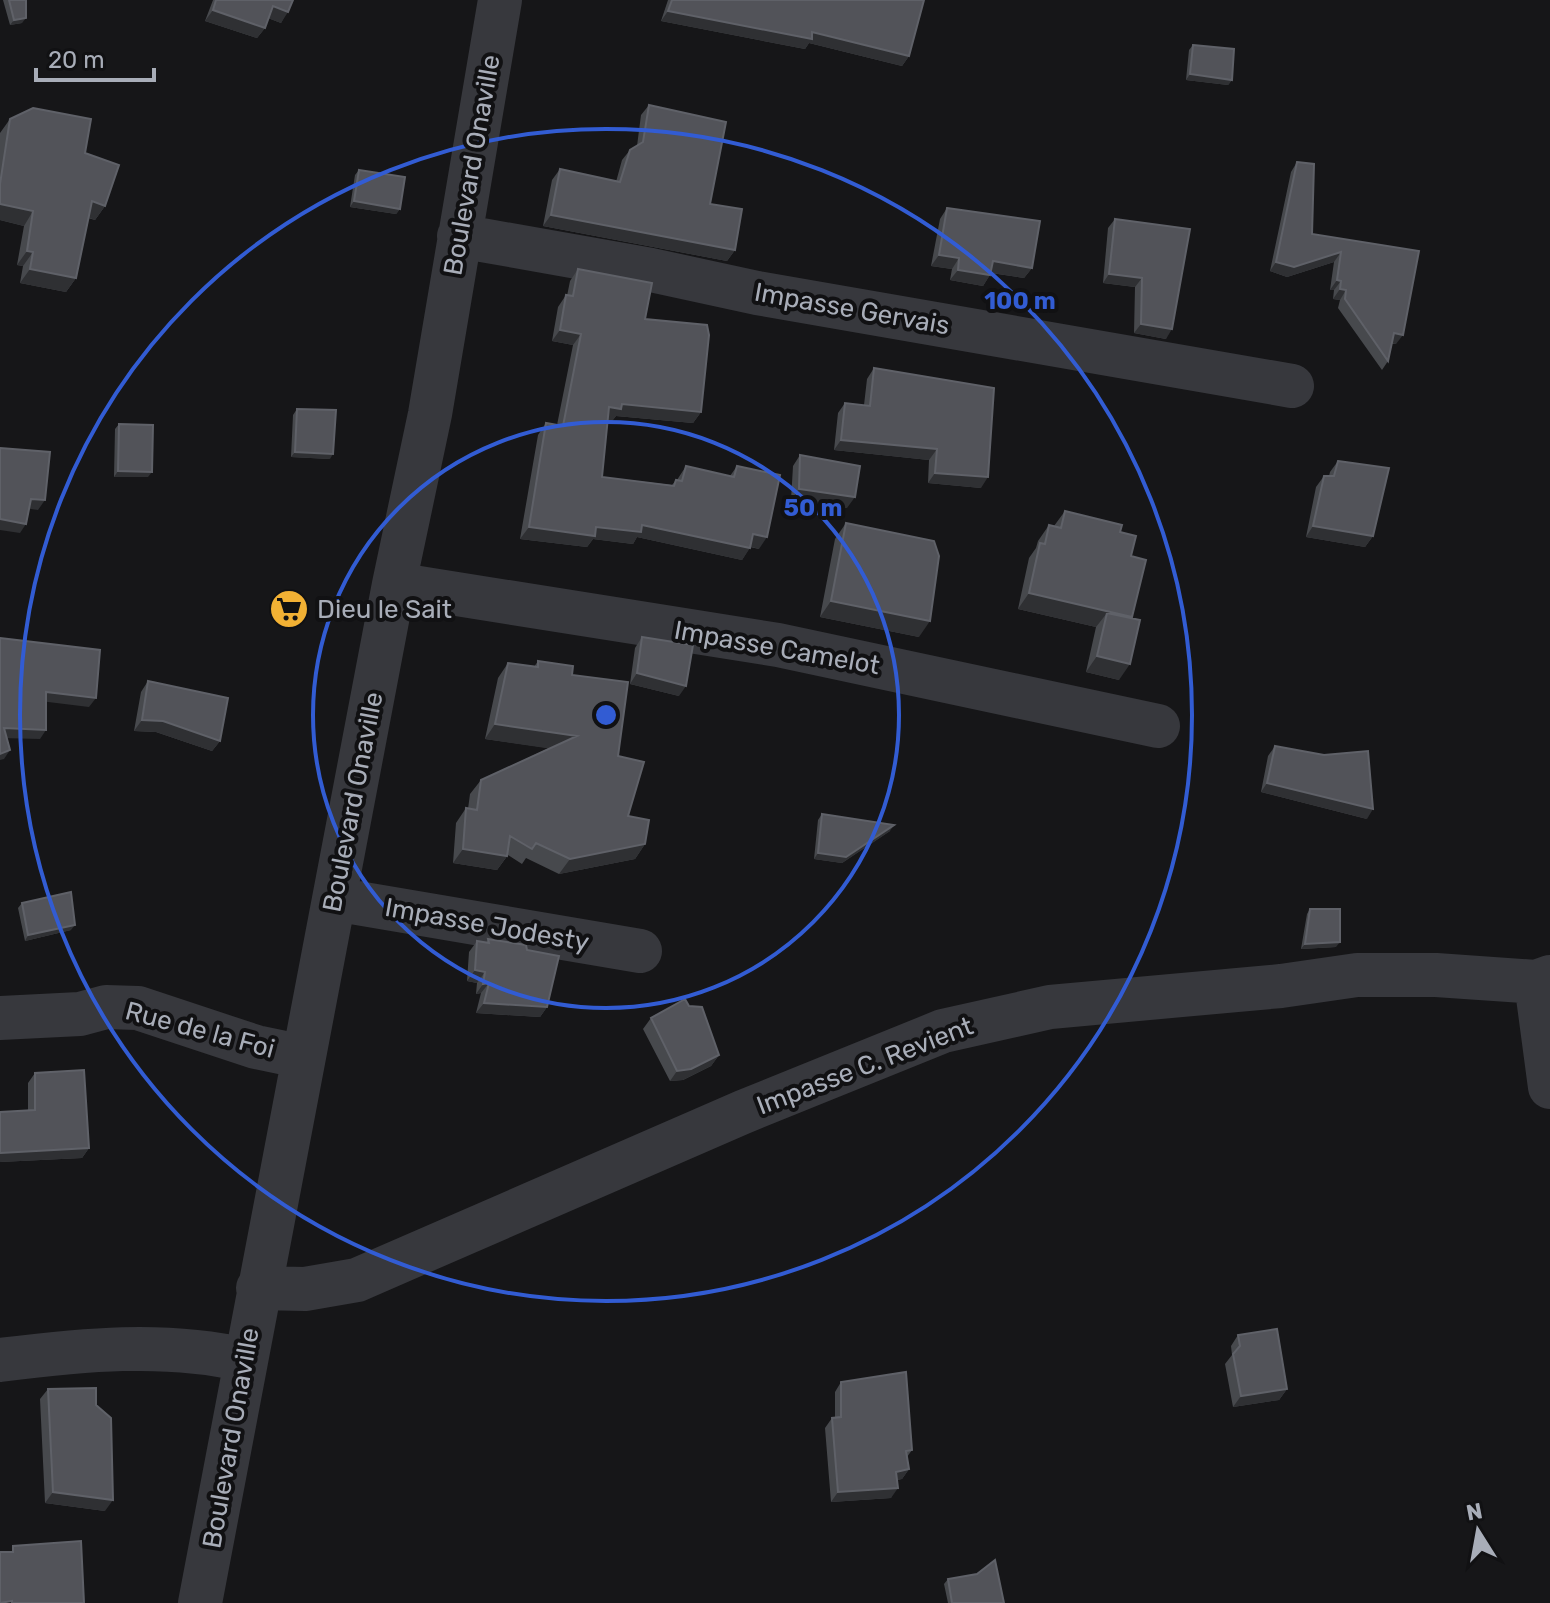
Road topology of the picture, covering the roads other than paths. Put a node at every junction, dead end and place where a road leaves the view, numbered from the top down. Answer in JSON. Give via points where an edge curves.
{"nodes":[{"id":1,"x":500,"y":0,"type":"edge"},
{"id":2,"x":459,"y":236,"type":"junction"},
{"id":3,"x":1292,"y":386,"type":"dead end"},
{"id":4,"x":394,"y":584,"type":"junction"},
{"id":5,"x":1158,"y":726,"type":"dead end"},
{"id":6,"x":334,"y":899,"type":"junction"},
{"id":7,"x":640,"y":951,"type":"dead end"},
{"id":8,"x":1543,"y":979,"type":"edge"},
{"id":9,"x":0,"y":1018,"type":"edge"},
{"id":10,"x":304,"y":1057,"type":"junction"},
{"id":11,"x":1550,"y":1087,"type":"edge"},
{"id":12,"x":258,"y":1288,"type":"junction"},
{"id":13,"x":0,"y":1360,"type":"edge"},
{"id":14,"x":245,"y":1360,"type":"junction"},
{"id":15,"x":200,"y":1603,"type":"edge"}],
"edges":[{"from":1,"to":2,"type":"street","name":"Boulevard Onaville"},
{"from":2,"to":3,"type":"street","name":"Impasse Gervais"},
{"from":2,"to":4,"type":"street","name":"Boulevard Onaville","via":[[430,414]]},
{"from":4,"to":5,"type":"street","name":"Impasse Camelot","via":[[778,645]]},
{"from":4,"to":6,"type":"street","name":"Boulevard Onaville"},
{"from":6,"to":7,"type":"street","name":"Impasse Jodesty"},
{"from":6,"to":10,"type":"street","name":"Boulevard Onaville"},
{"from":8,"to":11,"type":"street"},
{"from":8,"to":12,"type":"street","name":"Impasse C. Revient","via":[[1357,975],[1050,1007],[943,1031],[357,1280],[305,1289]]},
{"from":9,"to":10,"type":"street","name":"Rue de la Foi","via":[[138,1008]]},
{"from":10,"to":12,"type":"street","name":"Boulevard Onaville"},
{"from":12,"to":14,"type":"street","name":"Boulevard Onaville"},
{"from":13,"to":14,"type":"street","via":[[144,1349],[198,1349]]},
{"from":14,"to":15,"type":"street","name":"Boulevard Onaville"}]}
